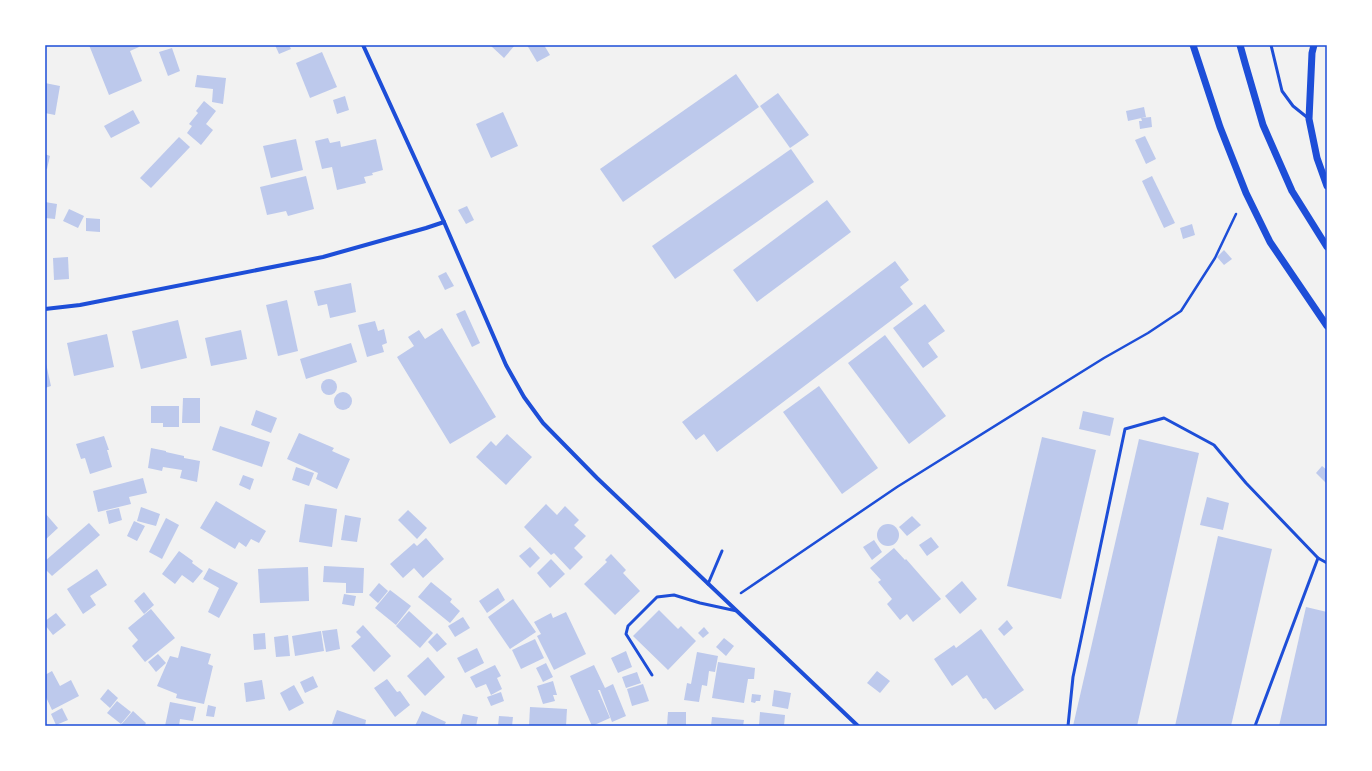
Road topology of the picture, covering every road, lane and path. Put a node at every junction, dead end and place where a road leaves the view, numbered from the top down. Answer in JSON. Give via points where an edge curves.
{"nodes":[{"id":1,"x":363,"y":45,"type":"edge"},
{"id":2,"x":1193,"y":45,"type":"edge"},
{"id":3,"x":1240,"y":45,"type":"edge"},
{"id":4,"x":1272,"y":45,"type":"edge"},
{"id":5,"x":1314,"y":45,"type":"edge"},
{"id":6,"x":1309,"y":119,"type":"junction"},
{"id":7,"x":1327,"y":186,"type":"edge"},
{"id":8,"x":1246,"y":193,"type":"junction"},
{"id":9,"x":444,"y":222,"type":"junction"},
{"id":10,"x":1327,"y":247,"type":"edge"},
{"id":11,"x":45,"y":309,"type":"edge"},
{"id":12,"x":1327,"y":326,"type":"edge"},
{"id":13,"x":722,"y":551,"type":"dead end"},
{"id":14,"x":1318,"y":558,"type":"junction"},
{"id":15,"x":1327,"y":563,"type":"edge"},
{"id":16,"x":708,"y":584,"type":"junction"},
{"id":17,"x":727,"y":602,"type":"junction"},
{"id":18,"x":738,"y":611,"type":"junction"},
{"id":19,"x":652,"y":675,"type":"dead end"},
{"id":20,"x":858,"y":726,"type":"edge"},
{"id":21,"x":1068,"y":726,"type":"edge"},
{"id":22,"x":1255,"y":726,"type":"edge"}],
"edges":[{"from":1,"to":9,"type":"street"},
{"from":2,"to":8,"type":"street","via":[[1220,127]]},
{"from":3,"to":10,"type":"street","via":[[1263,125],[1292,191]]},
{"from":4,"to":6,"type":"lane","via":[[1282,91],[1293,106]]},
{"from":5,"to":6,"type":"street"},
{"from":6,"to":7,"type":"street","via":[[1316,158]]},
{"from":8,"to":12,"type":"street","via":[[1270,242]]},
{"from":8,"to":17,"type":"path","via":[[1215,258],[1181,311],[897,487]]},
{"from":9,"to":11,"type":"street","via":[[323,256],[80,305]]},
{"from":9,"to":16,"type":"street","via":[[506,365],[524,397],[543,423],[597,478]]},
{"from":13,"to":16,"type":"lane"},
{"from":14,"to":15,"type":"lane"},
{"from":14,"to":21,"type":"lane","via":[[1246,483],[1214,445],[1164,418],[1126,429],[1074,677]]},
{"from":14,"to":22,"type":"lane"},
{"from":16,"to":17,"type":"street"},
{"from":17,"to":18,"type":"street"},
{"from":18,"to":19,"type":"lane","via":[[674,595],[657,597],[628,626],[626,634]]},
{"from":18,"to":20,"type":"street"}]}
